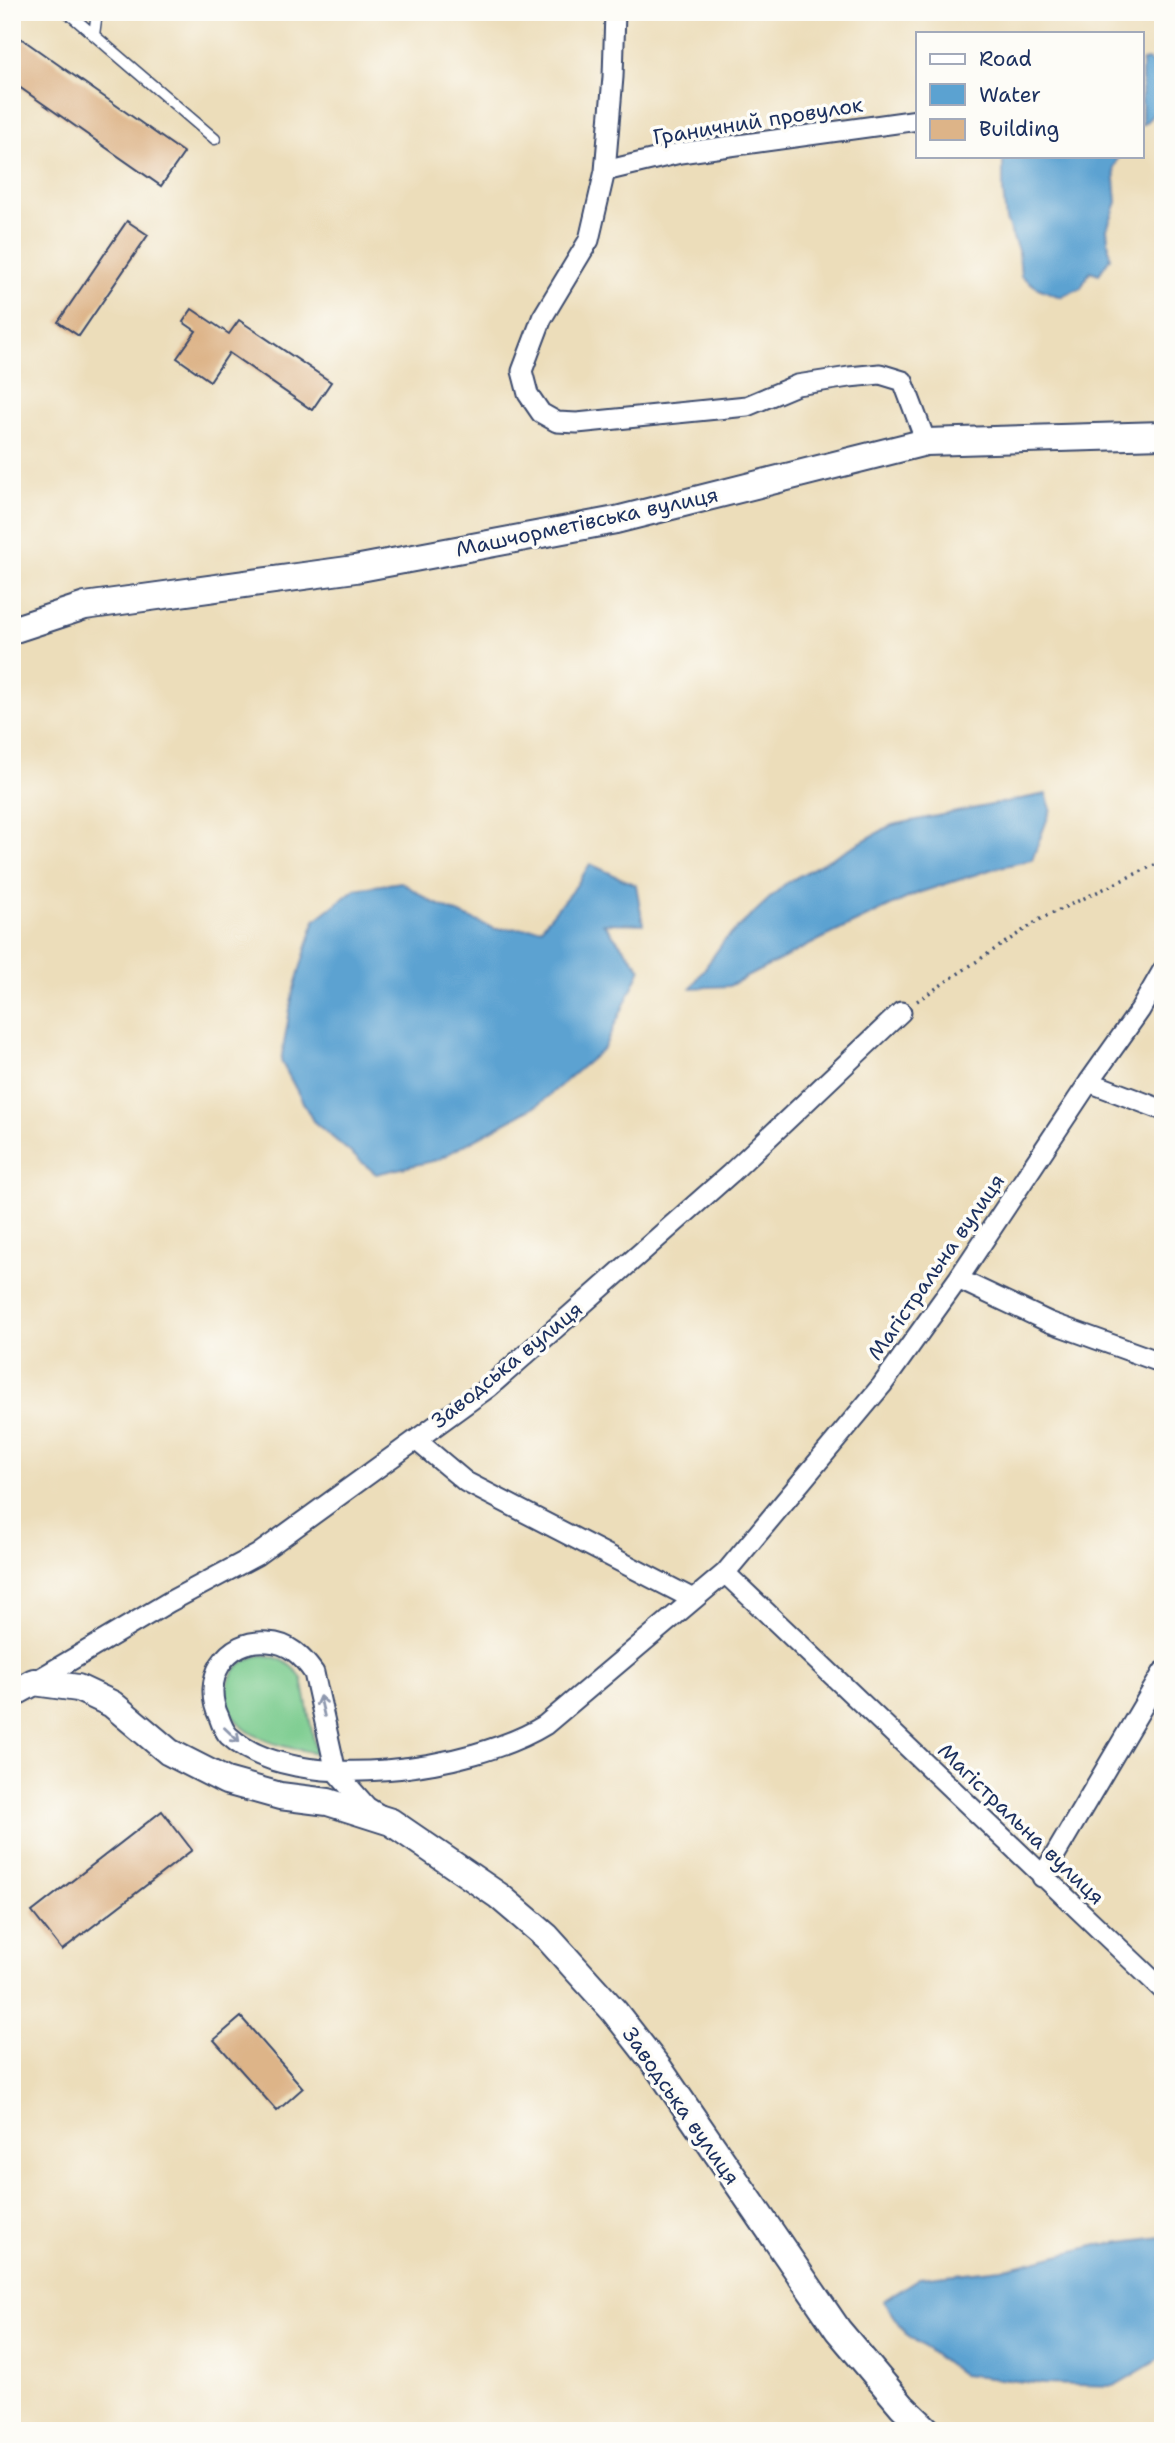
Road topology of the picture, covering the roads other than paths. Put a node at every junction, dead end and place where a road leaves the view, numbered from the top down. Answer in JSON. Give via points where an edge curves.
{"nodes":[{"id":1,"x":67,"y":12,"type":"edge"},
{"id":2,"x":97,"y":12,"type":"edge"},
{"id":3,"x":615,"y":12,"type":"edge"},
{"id":4,"x":94,"y":35,"type":"junction"},
{"id":5,"x":916,"y":120,"type":"edge"},
{"id":6,"x":215,"y":139,"type":"dead end"},
{"id":7,"x":605,"y":171,"type":"junction"},
{"id":8,"x":1163,"y":435,"type":"edge"},
{"id":9,"x":926,"y":442,"type":"junction"},
{"id":10,"x":12,"y":630,"type":"edge"},
{"id":11,"x":1163,"y":970,"type":"edge"},
{"id":12,"x":901,"y":1012,"type":"road end"},
{"id":13,"x":1089,"y":1082,"type":"junction"},
{"id":14,"x":1163,"y":1110,"type":"edge"},
{"id":15,"x":958,"y":1279,"type":"junction"},
{"id":16,"x":1163,"y":1363,"type":"edge"},
{"id":17,"x":416,"y":1440,"type":"junction"},
{"id":18,"x":725,"y":1573,"type":"junction"},
{"id":19,"x":693,"y":1599,"type":"junction"},
{"id":20,"x":1163,"y":1672,"type":"edge"},
{"id":21,"x":23,"y":1688,"type":"edge"},
{"id":22,"x":336,"y":1772,"type":"junction"},
{"id":23,"x":391,"y":1822,"type":"junction"},
{"id":24,"x":1042,"y":1877,"type":"junction"},
{"id":25,"x":1163,"y":1990,"type":"edge"},
{"id":26,"x":928,"y":2431,"type":"edge"}],
"edges":[{"from":1,"to":4,"type":"lane"},
{"from":2,"to":4,"type":"lane"},
{"from":3,"to":7,"type":"street"},
{"from":4,"to":6,"type":"lane"},
{"from":5,"to":7,"type":"street","name":"Граничний провулок","via":[[680,153]]},
{"from":7,"to":9,"type":"street","via":[[589,240],[542,318],[522,371],[528,394],[541,413],[557,422],[577,424],[747,406],[797,385],[880,374],[903,381]]},
{"from":8,"to":9,"type":"street","name":"Машчорметівська вулиця"},
{"from":9,"to":10,"type":"street","name":"Машчорметівська вулиця","via":[[616,520],[355,569],[85,606]]},
{"from":11,"to":13,"type":"street","name":"Магістральна вулиця"},
{"from":12,"to":17,"type":"street","name":"Заводська вулиця","via":[[721,1182],[489,1387]]},
{"from":13,"to":14,"type":"street"},
{"from":13,"to":15,"type":"street","name":"Магістральна вулиця"},
{"from":15,"to":16,"type":"street","via":[[1049,1322]]},
{"from":15,"to":18,"type":"street","name":"Магістральна вулиця","via":[[883,1385]]},
{"from":17,"to":19,"type":"street","via":[[466,1482]]},
{"from":17,"to":21,"type":"street","name":"Заводська вулиця","via":[[257,1555]]},
{"from":18,"to":19,"type":"street","name":"Магістральна вулиця"},
{"from":18,"to":24,"type":"street","name":"Магістральна вулиця"},
{"from":19,"to":22,"type":"street","name":"Магістральна вулиця","via":[[569,1707],[524,1738],[435,1763]]},
{"from":20,"to":24,"type":"street"},
{"from":21,"to":23,"type":"street","name":"Заводська вулиця","via":[[78,1688],[112,1704],[169,1752],[226,1781],[280,1796],[328,1802]]},
{"from":22,"to":22,"type":"street","name":"Заводська вулиця","one_way":true,"via":[[314,1673],[305,1659],[277,1642],[244,1643],[229,1652],[213,1679],[217,1714],[227,1734],[260,1754]]},
{"from":22,"to":23,"type":"street","name":"Заводська вулиця","via":[[367,1807]]},
{"from":23,"to":26,"type":"street","name":"Заводська вулиця","via":[[499,1896],[547,1937],[614,2011],[660,2070],[838,2330]]},
{"from":24,"to":25,"type":"street","name":"Магістральна вулиця"}]}
